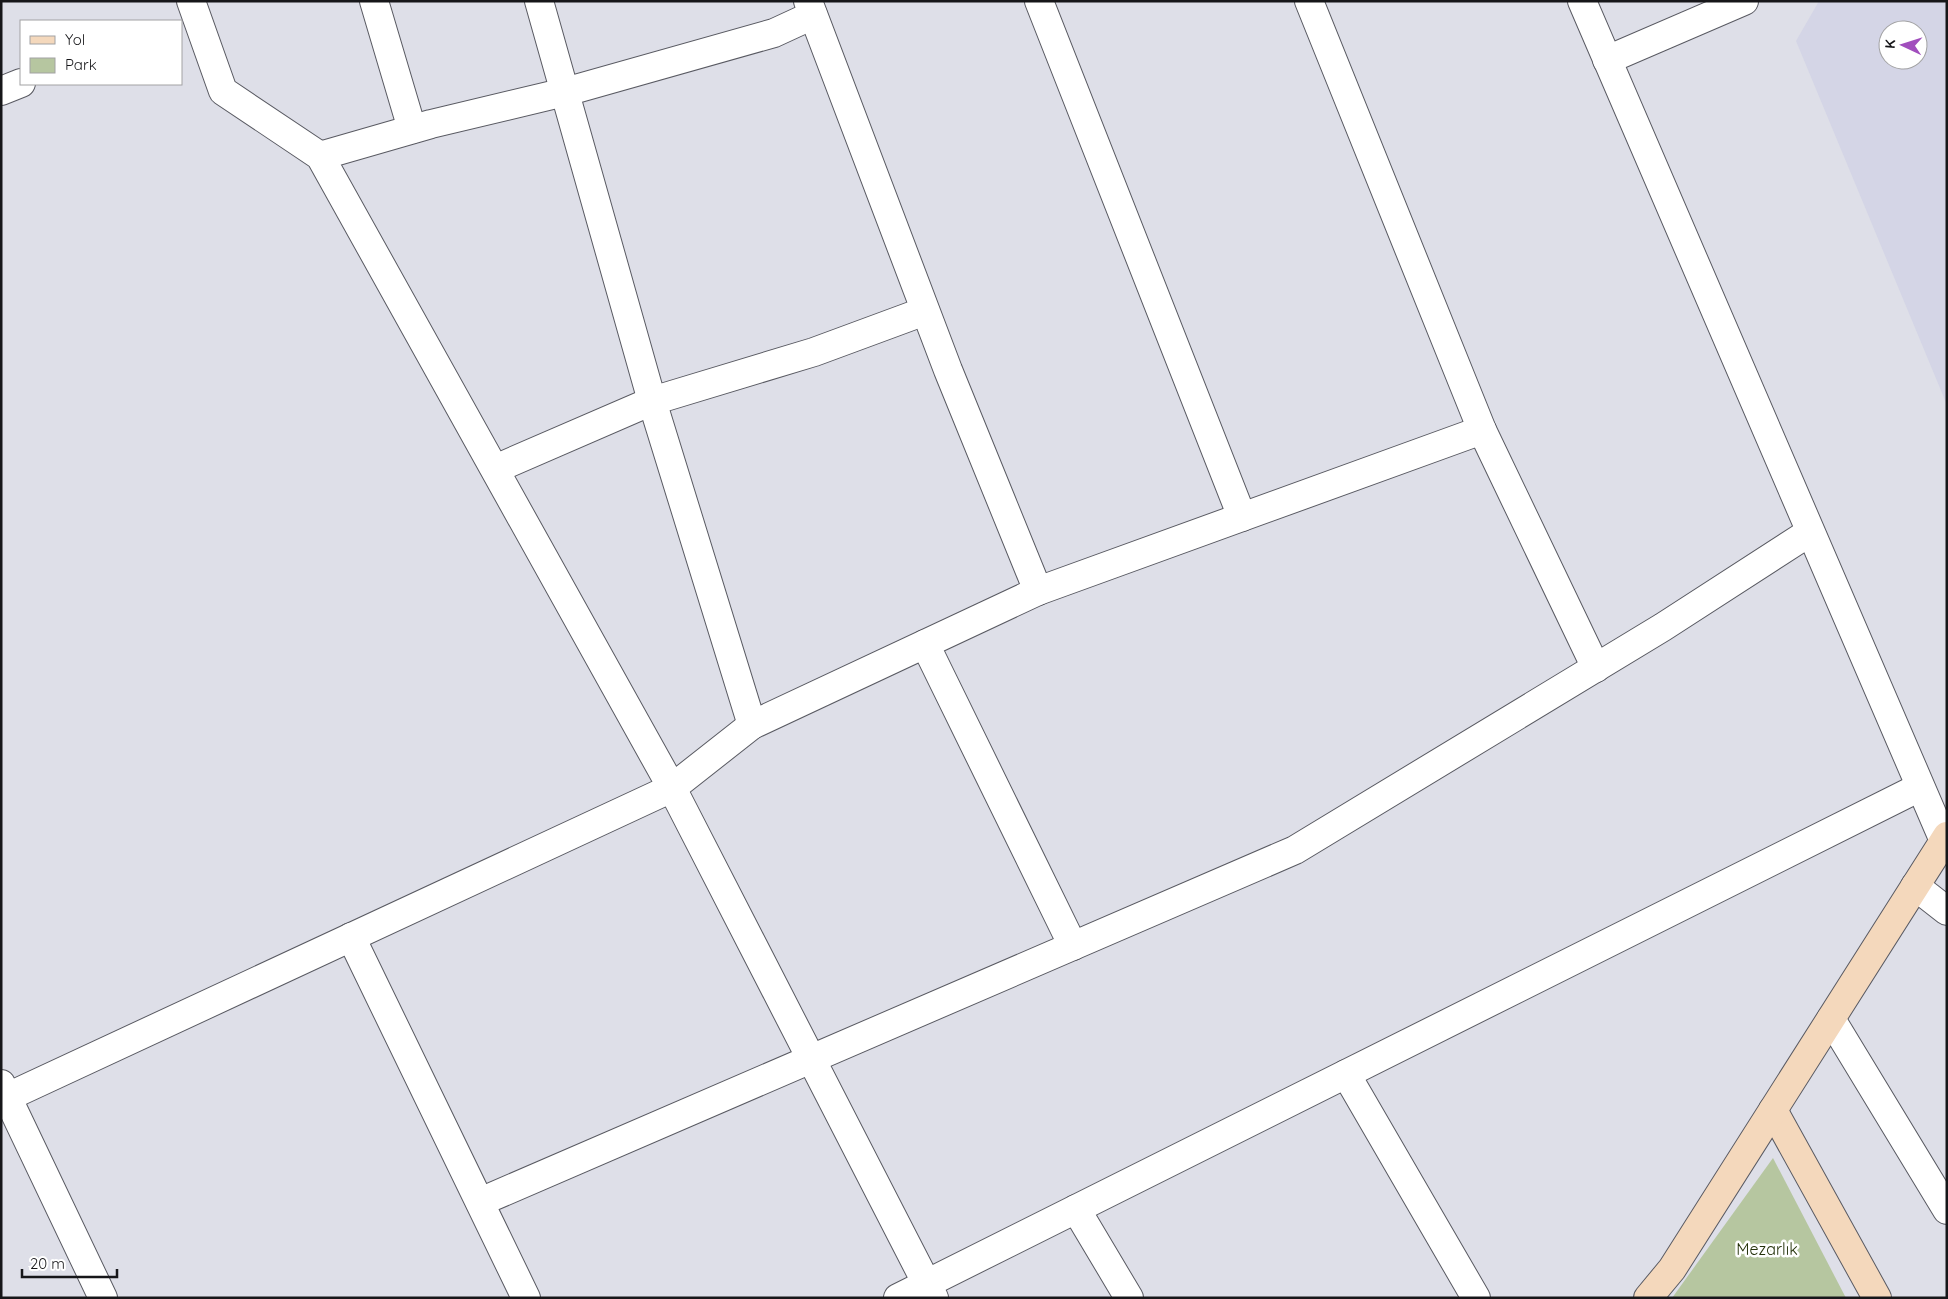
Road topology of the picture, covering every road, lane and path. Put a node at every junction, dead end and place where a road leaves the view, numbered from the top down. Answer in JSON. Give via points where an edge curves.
{"nodes":[{"id":1,"x":374,"y":1,"type":"edge"},
{"id":2,"x":539,"y":1,"type":"edge"},
{"id":3,"x":1039,"y":1,"type":"edge"},
{"id":4,"x":1309,"y":1,"type":"edge"},
{"id":5,"x":1582,"y":1,"type":"edge"},
{"id":6,"x":1744,"y":1,"type":"edge"},
{"id":7,"x":811,"y":8,"type":"edge"},
{"id":8,"x":189,"y":12,"type":"edge"},
{"id":9,"x":1608,"y":60,"type":"junction"},
{"id":10,"x":20,"y":83,"type":"edge"},
{"id":11,"x":1,"y":91,"type":"edge"},
{"id":12,"x":565,"y":92,"type":"junction"},
{"id":13,"x":412,"y":129,"type":"junction"},
{"id":14,"x":320,"y":156,"type":"junction"},
{"id":15,"x":925,"y":311,"type":"junction"},
{"id":16,"x":652,"y":401,"type":"junction"},
{"id":17,"x":1482,"y":430,"type":"junction"},
{"id":18,"x":495,"y":470,"type":"junction"},
{"id":19,"x":1242,"y":517,"type":"junction"},
{"id":20,"x":1810,"y":532,"type":"junction"},
{"id":21,"x":1038,"y":591,"type":"junction"},
{"id":22,"x":925,"y":644,"type":"junction"},
{"id":23,"x":1596,"y":668,"type":"junction"},
{"id":24,"x":752,"y":725,"type":"junction"},
{"id":25,"x":1920,"y":787,"type":"junction"},
{"id":26,"x":672,"y":788,"type":"junction"},
{"id":27,"x":1945,"y":839,"type":"edge"},
{"id":28,"x":1915,"y":886,"type":"junction"},
{"id":29,"x":1947,"y":911,"type":"edge"},
{"id":30,"x":351,"y":937,"type":"junction"},
{"id":31,"x":1073,"y":946,"type":"junction"},
{"id":32,"x":1831,"y":1019,"type":"junction"},
{"id":33,"x":811,"y":1059,"type":"junction"},
{"id":34,"x":1346,"y":1074,"type":"junction"},
{"id":35,"x":3,"y":1093,"type":"edge"},
{"id":36,"x":1773,"y":1110,"type":"junction"},
{"id":37,"x":480,"y":1202,"type":"junction"},
{"id":38,"x":1076,"y":1209,"type":"junction"},
{"id":39,"x":1947,"y":1210,"type":"edge"},
{"id":40,"x":930,"y":1291,"type":"edge"},
{"id":41,"x":103,"y":1298,"type":"edge"},
{"id":42,"x":526,"y":1298,"type":"edge"},
{"id":43,"x":898,"y":1298,"type":"edge"},
{"id":44,"x":1129,"y":1298,"type":"edge"},
{"id":45,"x":1476,"y":1298,"type":"edge"},
{"id":46,"x":1648,"y":1298,"type":"edge"},
{"id":47,"x":1877,"y":1298,"type":"edge"}],
"edges":[{"from":1,"to":13,"type":"street"},
{"from":2,"to":12,"type":"street"},
{"from":3,"to":19,"type":"street"},
{"from":4,"to":17,"type":"street"},
{"from":5,"to":9,"type":"street"},
{"from":6,"to":9,"type":"street"},
{"from":7,"to":12,"type":"street","via":[[774,33]]},
{"from":7,"to":15,"type":"street"},
{"from":8,"to":14,"type":"street","via":[[223,91]]},
{"from":9,"to":20,"type":"street"},
{"from":10,"to":11,"type":"street"},
{"from":12,"to":13,"type":"street"},
{"from":12,"to":16,"type":"street"},
{"from":13,"to":14,"type":"street"},
{"from":14,"to":18,"type":"street"},
{"from":15,"to":16,"type":"street","via":[[814,352]]},
{"from":15,"to":21,"type":"street"},
{"from":16,"to":18,"type":"street"},
{"from":16,"to":24,"type":"street"},
{"from":17,"to":19,"type":"street"},
{"from":17,"to":23,"type":"street"},
{"from":18,"to":26,"type":"street"},
{"from":19,"to":21,"type":"street"},
{"from":20,"to":23,"type":"street"},
{"from":20,"to":25,"type":"street"},
{"from":21,"to":22,"type":"street"},
{"from":22,"to":24,"type":"street"},
{"from":22,"to":31,"type":"street"},
{"from":23,"to":31,"type":"street","via":[[1295,850]]},
{"from":24,"to":26,"type":"street"},
{"from":25,"to":27,"type":"street"},
{"from":25,"to":34,"type":"street"},
{"from":26,"to":30,"type":"street"},
{"from":26,"to":33,"type":"street"},
{"from":27,"to":28,"type":"street"},
{"from":28,"to":29,"type":"street"},
{"from":28,"to":32,"type":"street"},
{"from":30,"to":35,"type":"street"},
{"from":30,"to":37,"type":"street"},
{"from":31,"to":33,"type":"street"},
{"from":32,"to":36,"type":"street"},
{"from":32,"to":39,"type":"street"},
{"from":33,"to":37,"type":"street"},
{"from":33,"to":40,"type":"street"},
{"from":34,"to":38,"type":"street"},
{"from":34,"to":45,"type":"street"},
{"from":35,"to":41,"type":"street"},
{"from":36,"to":46,"type":"street","via":[[1672,1269]]},
{"from":36,"to":47,"type":"street"},
{"from":37,"to":42,"type":"street"},
{"from":38,"to":40,"type":"street"},
{"from":38,"to":44,"type":"street"},
{"from":40,"to":43,"type":"street"}]}
